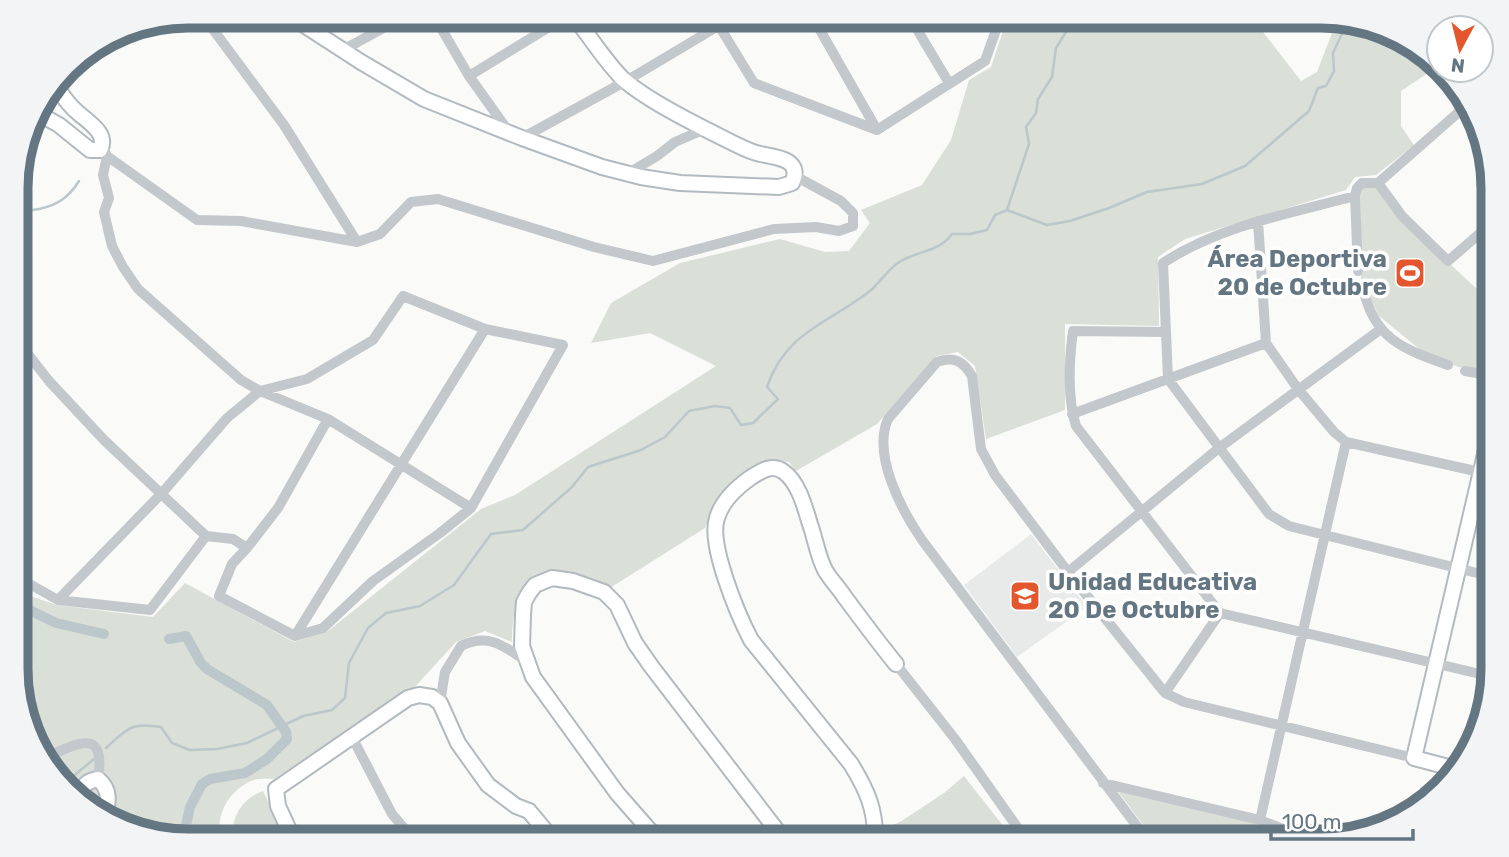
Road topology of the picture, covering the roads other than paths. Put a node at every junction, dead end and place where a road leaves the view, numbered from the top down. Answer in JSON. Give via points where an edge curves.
{"nodes":[{"id":1,"x":212,"y":28,"type":"dead end"},
{"id":2,"x":309,"y":28,"type":"edge"},
{"id":3,"x":383,"y":28,"type":"edge"},
{"id":4,"x":441,"y":28,"type":"edge"},
{"id":5,"x":550,"y":28,"type":"edge"},
{"id":6,"x":580,"y":28,"type":"edge"},
{"id":7,"x":705,"y":28,"type":"edge"},
{"id":8,"x":719,"y":28,"type":"edge"},
{"id":9,"x":819,"y":28,"type":"edge"},
{"id":10,"x":916,"y":28,"type":"edge"},
{"id":11,"x":997,"y":28,"type":"edge"},
{"id":12,"x":343,"y":50,"type":"junction"},
{"id":13,"x":469,"y":76,"type":"junction"},
{"id":14,"x":626,"y":81,"type":"junction"},
{"id":15,"x":949,"y":83,"type":"junction"},
{"id":16,"x":61,"y":92,"type":"edge"},
{"id":17,"x":1461,"y":110,"type":"edge"},
{"id":18,"x":45,"y":117,"type":"edge"},
{"id":19,"x":705,"y":129,"type":"junction"},
{"id":20,"x":877,"y":130,"type":"junction"},
{"id":21,"x":515,"y":135,"type":"junction"},
{"id":22,"x":105,"y":151,"type":"junction"},
{"id":23,"x":627,"y":174,"type":"junction"},
{"id":24,"x":795,"y":176,"type":"junction"},
{"id":25,"x":1378,"y":183,"type":"junction"},
{"id":26,"x":1355,"y":196,"type":"junction"},
{"id":27,"x":1258,"y":221,"type":"junction"},
{"id":28,"x":1481,"y":232,"type":"edge"},
{"id":29,"x":357,"y":242,"type":"junction"},
{"id":30,"x":1358,"y":271,"type":"dead end"},
{"id":31,"x":1363,"y":288,"type":"dead end"},
{"id":32,"x":485,"y":329,"type":"junction"},
{"id":33,"x":1381,"y":329,"type":"junction"},
{"id":34,"x":1166,"y":332,"type":"junction"},
{"id":35,"x":1266,"y":343,"type":"junction"},
{"id":36,"x":28,"y":354,"type":"edge"},
{"id":37,"x":1448,"y":365,"type":"dead end"},
{"id":38,"x":1465,"y":371,"type":"dead end"},
{"id":39,"x":1481,"y":374,"type":"edge"},
{"id":40,"x":1168,"y":379,"type":"junction"},
{"id":41,"x":1298,"y":389,"type":"junction"},
{"id":42,"x":260,"y":391,"type":"junction"},
{"id":43,"x":1072,"y":414,"type":"junction"},
{"id":44,"x":328,"y":419,"type":"junction"},
{"id":45,"x":1346,"y":442,"type":"junction"},
{"id":46,"x":1219,"y":448,"type":"junction"},
{"id":47,"x":400,"y":466,"type":"junction"},
{"id":48,"x":1481,"y":473,"type":"edge"},
{"id":49,"x":1481,"y":491,"type":"edge"},
{"id":50,"x":162,"y":493,"type":"junction"},
{"id":51,"x":471,"y":508,"type":"junction"},
{"id":52,"x":1143,"y":511,"type":"junction"},
{"id":53,"x":1324,"y":534,"type":"junction"},
{"id":54,"x":206,"y":537,"type":"junction"},
{"id":55,"x":247,"y":548,"type":"junction"},
{"id":56,"x":1458,"y":569,"type":"junction"},
{"id":57,"x":1068,"y":572,"type":"junction"},
{"id":58,"x":1481,"y":574,"type":"edge"},
{"id":59,"x":28,"y":583,"type":"edge"},
{"id":60,"x":58,"y":600,"type":"junction"},
{"id":61,"x":1220,"y":613,"type":"junction"},
{"id":62,"x":1301,"y":631,"type":"junction"},
{"id":63,"x":295,"y":636,"type":"junction"},
{"id":64,"x":526,"y":661,"type":"junction"},
{"id":65,"x":896,"y":664,"type":"joint"},
{"id":66,"x":1436,"y":664,"type":"junction"},
{"id":67,"x":1481,"y":674,"type":"edge"},
{"id":68,"x":1166,"y":693,"type":"junction"},
{"id":69,"x":440,"y":704,"type":"junction"},
{"id":70,"x":1281,"y":725,"type":"junction"},
{"id":71,"x":351,"y":735,"type":"junction"},
{"id":72,"x":53,"y":755,"type":"edge"},
{"id":73,"x":1414,"y":758,"type":"junction"},
{"id":74,"x":1447,"y":767,"type":"edge"},
{"id":75,"x":98,"y":779,"type":"junction"},
{"id":76,"x":1103,"y":783,"type":"junction"},
{"id":77,"x":82,"y":788,"type":"edge"},
{"id":78,"x":107,"y":807,"type":"edge"},
{"id":79,"x":1260,"y":820,"type":"junction"},
{"id":80,"x":289,"y":829,"type":"edge"},
{"id":81,"x":404,"y":829,"type":"edge"},
{"id":82,"x":544,"y":829,"type":"edge"},
{"id":83,"x":648,"y":829,"type":"edge"},
{"id":84,"x":776,"y":829,"type":"edge"},
{"id":85,"x":875,"y":829,"type":"edge"},
{"id":86,"x":1019,"y":829,"type":"edge"},
{"id":87,"x":1139,"y":829,"type":"edge"},
{"id":88,"x":1283,"y":829,"type":"edge"}],
"edges":[{"from":1,"to":29,"type":"street","via":[[284,125]]},
{"from":2,"to":12,"type":"street"},
{"from":3,"to":12,"type":"street"},
{"from":4,"to":13,"type":"street"},
{"from":5,"to":13,"type":"street"},
{"from":6,"to":14,"type":"street"},
{"from":7,"to":14,"type":"street"},
{"from":8,"to":20,"type":"street","via":[[754,83]]},
{"from":9,"to":20,"type":"street"},
{"from":10,"to":15,"type":"street"},
{"from":11,"to":15,"type":"street","via":[[985,61]]},
{"from":12,"to":21,"type":"street","via":[[424,99]]},
{"from":13,"to":21,"type":"street"},
{"from":14,"to":19,"type":"street"},
{"from":14,"to":21,"type":"street"},
{"from":15,"to":20,"type":"street"},
{"from":16,"to":22,"type":"street","via":[[99,132]]},
{"from":17,"to":25,"type":"street"},
{"from":18,"to":22,"type":"street","via":[[90,150]]},
{"from":19,"to":23,"type":"street"},
{"from":19,"to":24,"type":"street","via":[[744,149],[786,159]]},
{"from":21,"to":23,"type":"street"},
{"from":22,"to":29,"type":"street","via":[[197,220],[240,221]]},
{"from":22,"to":42,"type":"street","via":[[103,175],[109,198],[104,212],[111,246],[122,267],[138,289],[241,380]]},
{"from":23,"to":24,"type":"street","via":[[680,183],[779,187],[792,183]]},
{"from":24,"to":29,"type":"street","via":[[841,201],[853,213],[853,226],[839,231],[774,229],[653,261],[438,199],[411,202],[380,234]]},
{"from":25,"to":26,"type":"street","via":[[1362,183]]},
{"from":25,"to":28,"type":"street","via":[[1402,216],[1448,261]]},
{"from":26,"to":27,"type":"street"},
{"from":26,"to":30,"type":"street"},
{"from":27,"to":34,"type":"street","via":[[1189,246],[1163,263]]},
{"from":27,"to":35,"type":"street"},
{"from":31,"to":33,"type":"street","via":[[1368,310]]},
{"from":32,"to":42,"type":"street","via":[[403,296],[373,340],[307,379]]},
{"from":32,"to":47,"type":"street"},
{"from":32,"to":51,"type":"street","via":[[563,345]]},
{"from":33,"to":37,"type":"street","via":[[1395,342]]},
{"from":33,"to":41,"type":"street"},
{"from":34,"to":40,"type":"street"},
{"from":34,"to":43,"type":"street","via":[[1073,331]]},
{"from":35,"to":40,"type":"street"},
{"from":35,"to":41,"type":"street"},
{"from":36,"to":50,"type":"street","via":[[104,440]]},
{"from":38,"to":39,"type":"street"},
{"from":40,"to":43,"type":"street"},
{"from":40,"to":46,"type":"street"},
{"from":41,"to":45,"type":"street"},
{"from":41,"to":46,"type":"street"},
{"from":42,"to":44,"type":"street"},
{"from":42,"to":50,"type":"street","via":[[228,418]]},
{"from":43,"to":52,"type":"street","via":[[1076,426]]},
{"from":44,"to":47,"type":"street"},
{"from":44,"to":55,"type":"street","via":[[278,508]]},
{"from":45,"to":48,"type":"street"},
{"from":45,"to":53,"type":"street"},
{"from":46,"to":52,"type":"street"},
{"from":46,"to":53,"type":"street","via":[[1269,514],[1289,526]]},
{"from":47,"to":51,"type":"street"},
{"from":47,"to":63,"type":"street"},
{"from":49,"to":56,"type":"street"},
{"from":50,"to":54,"type":"street"},
{"from":50,"to":60,"type":"street"},
{"from":51,"to":63,"type":"street","via":[[373,581],[323,628]]},
{"from":52,"to":57,"type":"street"},
{"from":52,"to":61,"type":"street"},
{"from":53,"to":56,"type":"street"},
{"from":53,"to":62,"type":"street"},
{"from":54,"to":55,"type":"street","via":[[233,539]]},
{"from":54,"to":60,"type":"street","via":[[150,610]]},
{"from":55,"to":63,"type":"street","via":[[232,564],[219,596]]},
{"from":56,"to":58,"type":"street"},
{"from":56,"to":66,"type":"street"},
{"from":57,"to":68,"type":"street"},
{"from":57,"to":76,"type":"street","via":[[995,475],[981,449],[972,376],[959,360],[937,362],[884,427],[883,446],[897,496],[922,540]]},
{"from":59,"to":60,"type":"street"},
{"from":61,"to":62,"type":"street"},
{"from":61,"to":68,"type":"street"},
{"from":62,"to":66,"type":"street"},
{"from":62,"to":70,"type":"street"},
{"from":64,"to":69,"type":"street","via":[[482,638],[461,646],[445,672]]},
{"from":64,"to":83,"type":"street","via":[[541,689]]},
{"from":64,"to":84,"type":"street","via":[[524,602],[535,585],[561,579],[610,595],[651,666]]},
{"from":65,"to":85,"type":"street","via":[[824,568],[803,503],[784,472],[768,468],[736,489],[720,510],[715,531],[741,620],[862,781],[874,810]]},
{"from":65,"to":86,"type":"street"},
{"from":66,"to":67,"type":"street"},
{"from":66,"to":73,"type":"street"},
{"from":68,"to":70,"type":"street","via":[[1184,702]]},
{"from":69,"to":71,"type":"street","via":[[432,697],[408,698]]},
{"from":69,"to":82,"type":"street","via":[[458,743],[488,785],[529,811]]},
{"from":70,"to":73,"type":"street"},
{"from":70,"to":79,"type":"street"},
{"from":71,"to":80,"type":"street","via":[[276,789]]},
{"from":71,"to":81,"type":"street"},
{"from":72,"to":75,"type":"street","via":[[81,743],[92,744],[102,759]]},
{"from":73,"to":74,"type":"street"},
{"from":75,"to":77,"type":"street","via":[[89,780]]},
{"from":75,"to":78,"type":"street","via":[[109,797]]},
{"from":76,"to":79,"type":"street"},
{"from":76,"to":87,"type":"street"},
{"from":79,"to":88,"type":"street"}]}
